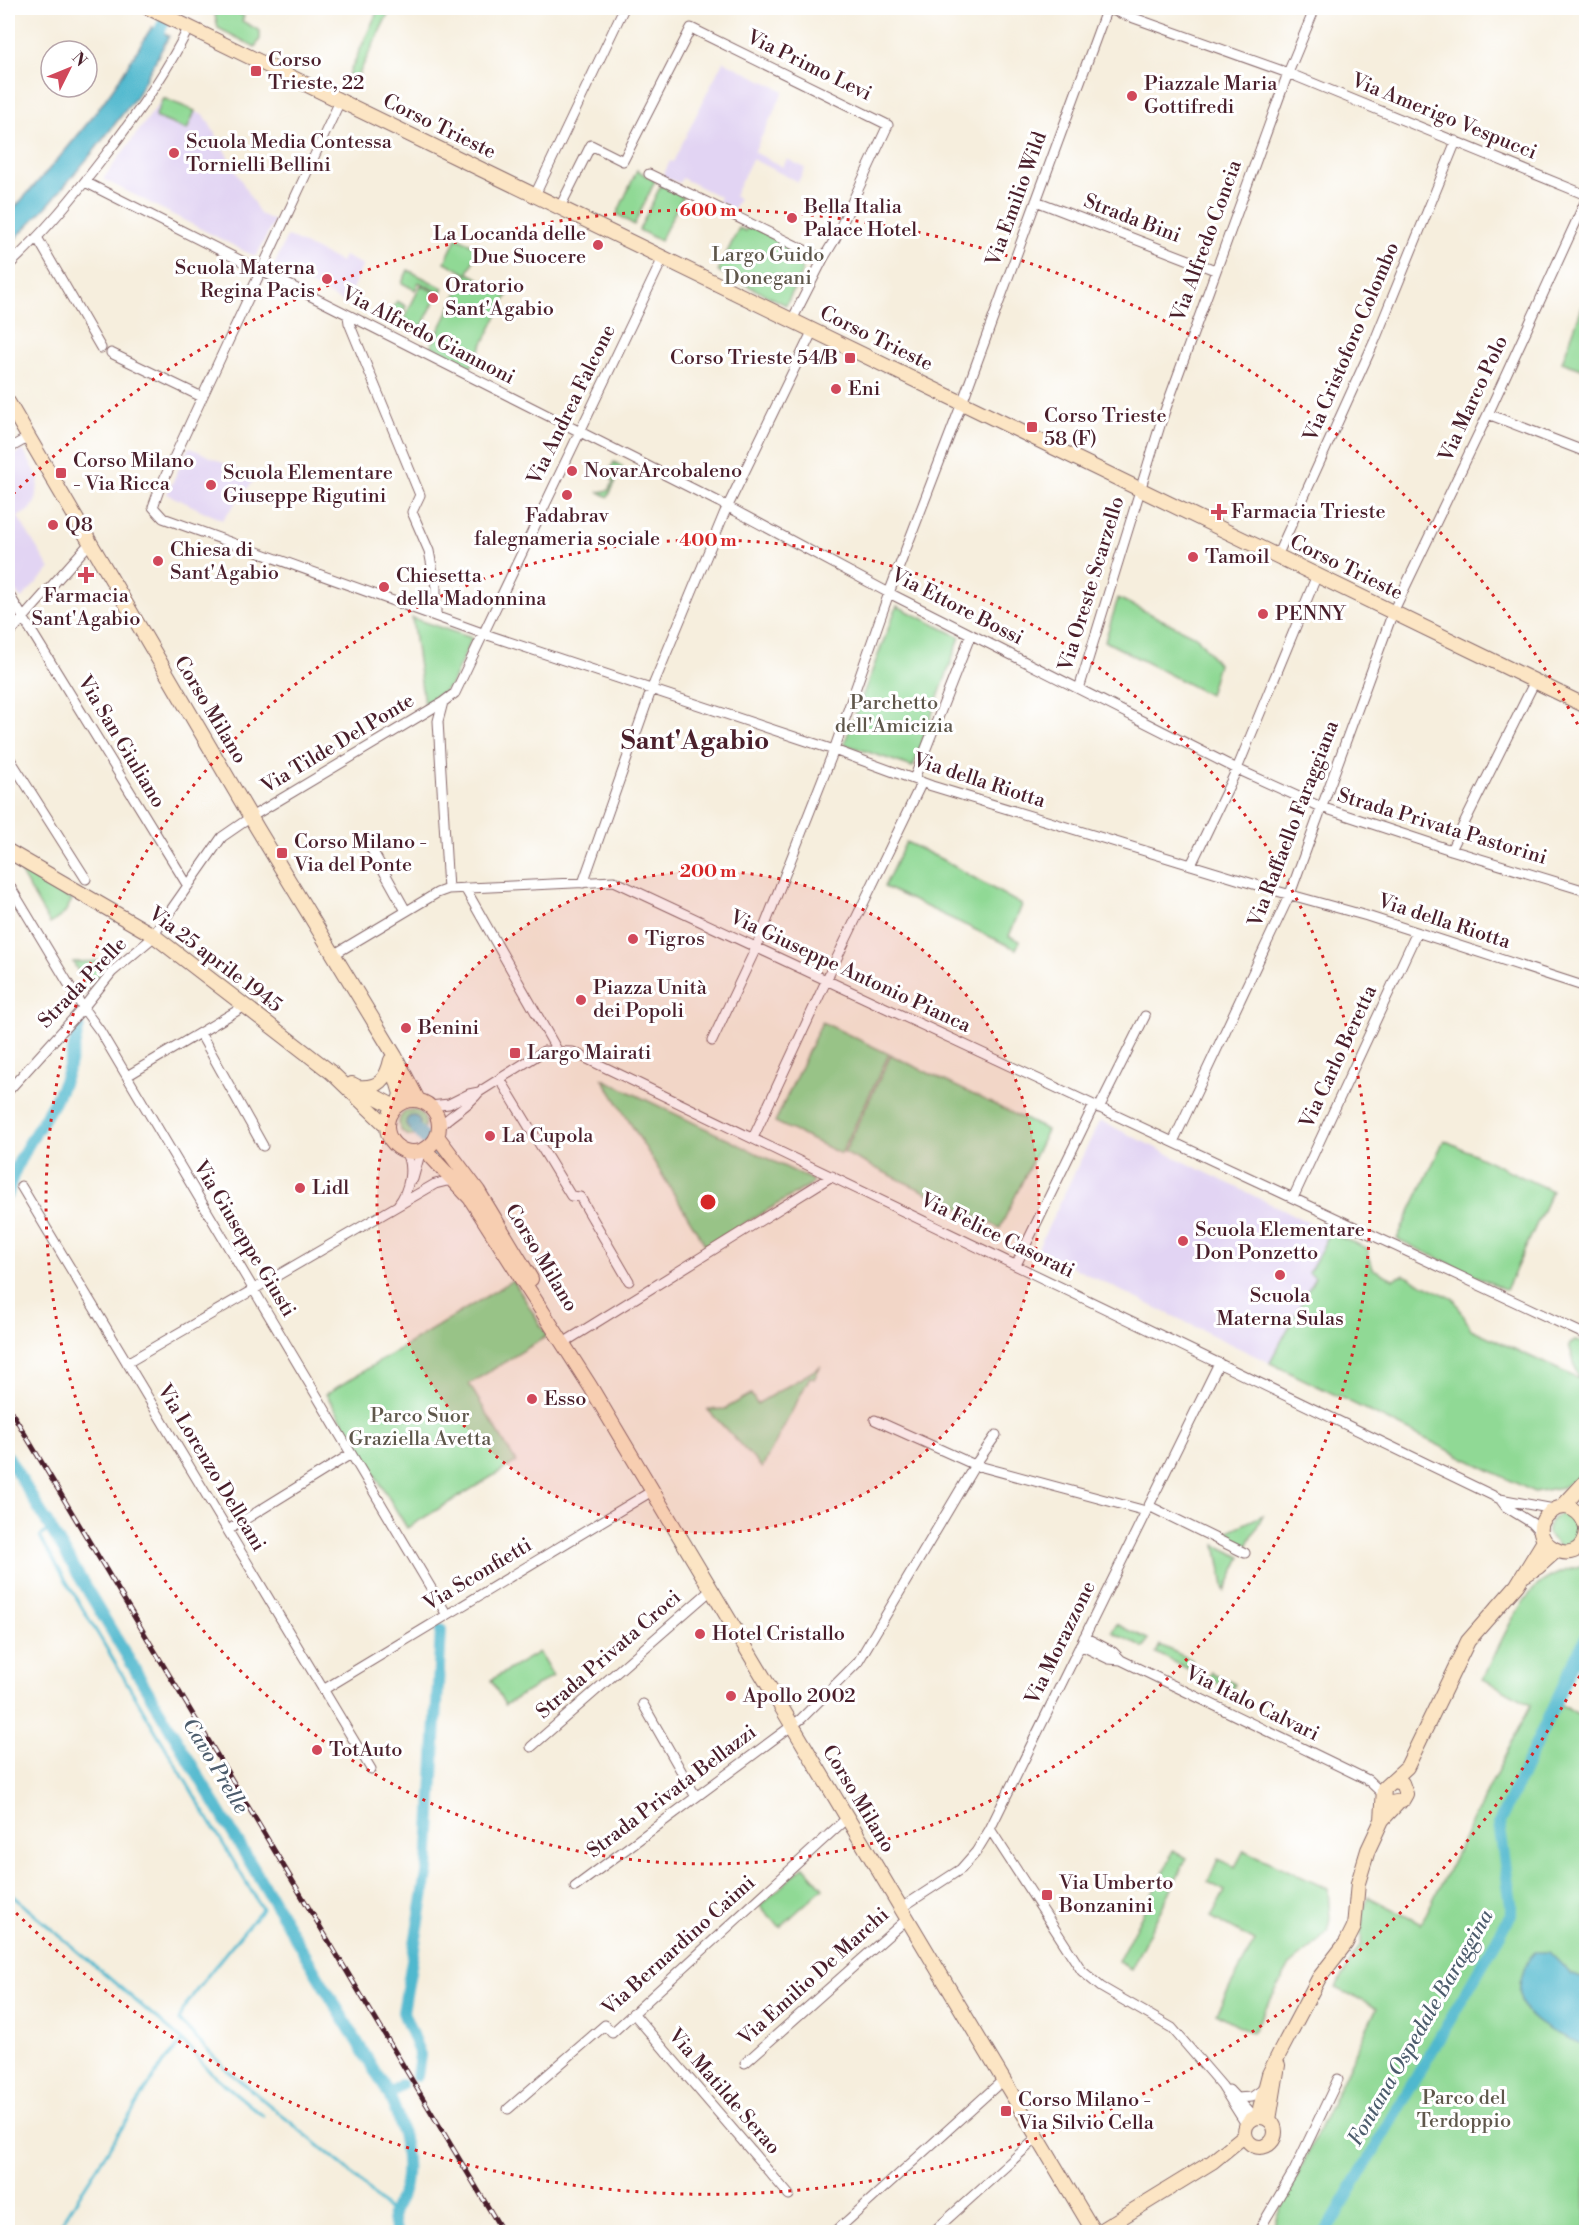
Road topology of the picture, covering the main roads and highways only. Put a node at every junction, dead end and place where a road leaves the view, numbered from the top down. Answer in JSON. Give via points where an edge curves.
{"nodes":[{"id":1,"x":151,"y":9,"type":"edge"},
{"id":2,"x":8,"y":402,"type":"edge"},
{"id":3,"x":1587,"y":706,"type":"edge"},
{"id":4,"x":8,"y":851,"type":"edge"},
{"id":5,"x":383,"y":1036,"type":"junction"},
{"id":6,"x":391,"y":1060,"type":"junction"},
{"id":7,"x":332,"y":1073,"type":"junction"},
{"id":8,"x":358,"y":1087,"type":"junction"},
{"id":9,"x":424,"y":1103,"type":"junction"},
{"id":10,"x":376,"y":1104,"type":"junction"},
{"id":11,"x":397,"y":1106,"type":"junction"},
{"id":12,"x":387,"y":1126,"type":"junction"},
{"id":13,"x":438,"y":1132,"type":"junction"},
{"id":14,"x":423,"y":1149,"type":"junction"},
{"id":15,"x":470,"y":1198,"type":"junction"},
{"id":16,"x":568,"y":1340,"type":"junction"},
{"id":17,"x":590,"y":1386,"type":"junction"},
{"id":18,"x":1587,"y":1481,"type":"edge"},
{"id":19,"x":1587,"y":1487,"type":"edge"},
{"id":20,"x":1558,"y":1508,"type":"junction"},
{"id":21,"x":1585,"y":1525,"type":"edge"},
{"id":22,"x":1543,"y":1538,"type":"junction"},
{"id":23,"x":1556,"y":1551,"type":"junction"},
{"id":24,"x":1523,"y":1577,"type":"junction"},
{"id":25,"x":1279,"y":2054,"type":"junction"},
{"id":26,"x":1254,"y":2127,"type":"junction"},
{"id":27,"x":1096,"y":2232,"type":"edge"}],
"edges":[{"from":1,"to":3,"type":"main road","name":"Corso Trieste"},
{"from":2,"to":5,"type":"main road","name":"Corso Milano"},
{"from":4,"to":7,"type":"main road","name":"Via 25 aprile 1945","via":[[153,935]]},
{"from":5,"to":6,"type":"main road","name":"Corso Milano"},
{"from":5,"to":9,"type":"main road","name":"Corso Milano"},
{"from":6,"to":8,"type":"main road","via":[[381,1081],[371,1088]]},
{"from":6,"to":11,"type":"main road","name":"Corso Milano","via":[[401,1094]]},
{"from":7,"to":8,"type":"main road","name":"Via 25 aprile 1945"},
{"from":7,"to":10,"type":"main road","name":"Via 25 aprile 1945"},
{"from":8,"to":10,"type":"main road","name":"Via 25 aprile 1945"},
{"from":9,"to":11,"type":"main road","via":[[408,1100]]},
{"from":9,"to":13,"type":"main road","via":[[437,1118]]},
{"from":10,"to":11,"type":"main road"},
{"from":10,"to":12,"type":"main road"},
{"from":11,"to":12,"type":"main road","via":[[389,1114]]},
{"from":12,"to":14,"type":"main road","via":[[392,1141],[404,1150]]},
{"from":13,"to":14,"type":"main road"},
{"from":13,"to":16,"type":"main road","name":"Corso Milano"},
{"from":14,"to":15,"type":"main road","name":"Corso Milano"},
{"from":15,"to":16,"type":"main road","via":[[475,1200],[564,1341]]},
{"from":15,"to":17,"type":"main road","name":"Corso Milano"},
{"from":16,"to":17,"type":"main road","name":"Corso Milano"},
{"from":17,"to":27,"type":"main road","name":"Corso Milano"},
{"from":18,"to":20,"type":"main road"},
{"from":19,"to":21,"type":"main road"},
{"from":20,"to":21,"type":"main road","via":[[1576,1510]]},
{"from":20,"to":22,"type":"main road","via":[[1544,1519]]},
{"from":21,"to":23,"type":"main road","via":[[1582,1543],[1577,1548]]},
{"from":22,"to":23,"type":"main road"},
{"from":22,"to":24,"type":"main road"},
{"from":23,"to":24,"type":"main road"},
{"from":24,"to":25,"type":"main road","via":[[1468,1641],[1392,1791],[1368,1850],[1358,1883],[1354,1928],[1319,1978]]},
{"from":25,"to":26,"type":"main road"},
{"from":25,"to":26,"type":"main road","via":[[1277,2076]]},
{"from":26,"to":27,"type":"main road","via":[[1212,2162]]}]}
